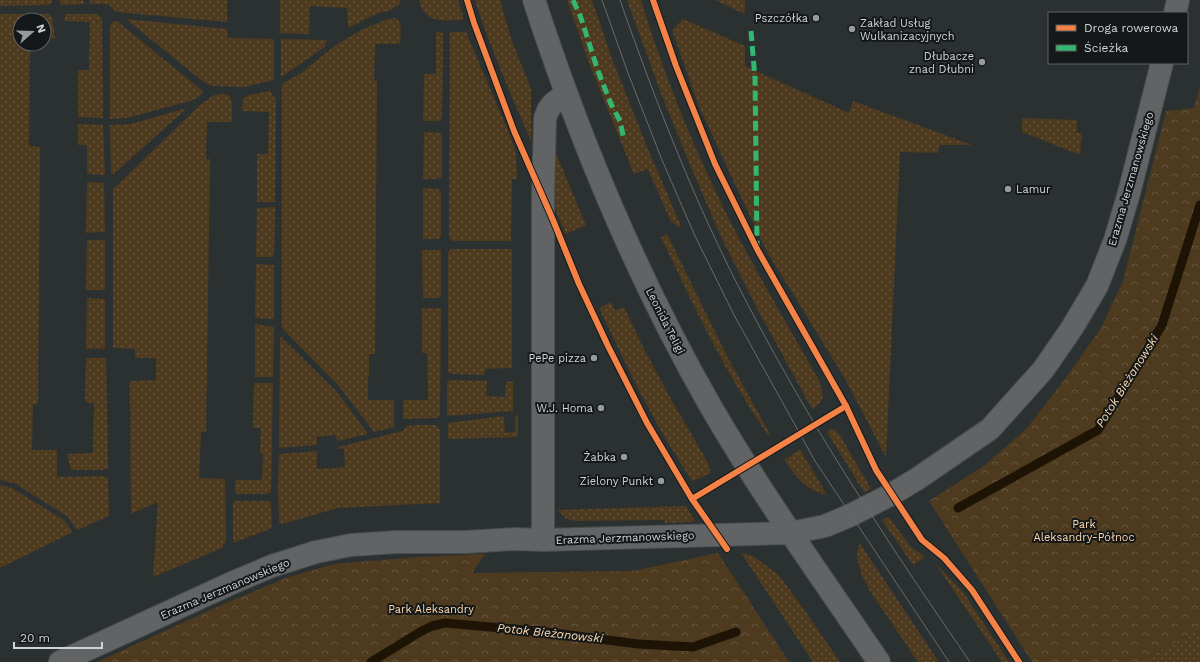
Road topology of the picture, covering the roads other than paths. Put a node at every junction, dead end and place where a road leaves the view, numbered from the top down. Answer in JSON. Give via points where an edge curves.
{"nodes":[{"id":1,"x":534,"y":0,"type":"edge"},
{"id":2,"x":1178,"y":0,"type":"edge"},
{"id":3,"x":1175,"y":12,"type":"edge"},
{"id":4,"x":1162,"y":64,"type":"edge"},
{"id":5,"x":567,"y":95,"type":"junction"},
{"id":6,"x":791,"y":532,"type":"junction"},
{"id":7,"x":543,"y":540,"type":"junction"},
{"id":8,"x":60,"y":662,"type":"edge"},
{"id":9,"x":879,"y":662,"type":"edge"}],
"edges":[{"from":1,"to":5,"type":"street","name":"Leonida Teligi"},
{"from":2,"to":3,"type":"street"},
{"from":4,"to":6,"type":"street","name":"Erazma Jerzmanowskiego","via":[[1115,240],[1093,292],[1043,370],[990,429],[917,479],[851,516],[825,526]]},
{"from":5,"to":6,"type":"street","name":"Leonida Teligi","via":[[635,261],[657,306],[712,408]]},
{"from":5,"to":7,"type":"street","via":[[553,102],[545,119]]},
{"from":6,"to":7,"type":"street","name":"Erazma Jerzmanowskiego"},
{"from":6,"to":9,"type":"street","name":"Leonida Teligi"},
{"from":7,"to":8,"type":"street","name":"Erazma Jerzmanowskiego","via":[[397,542],[351,545],[316,552],[234,582]]}]}
